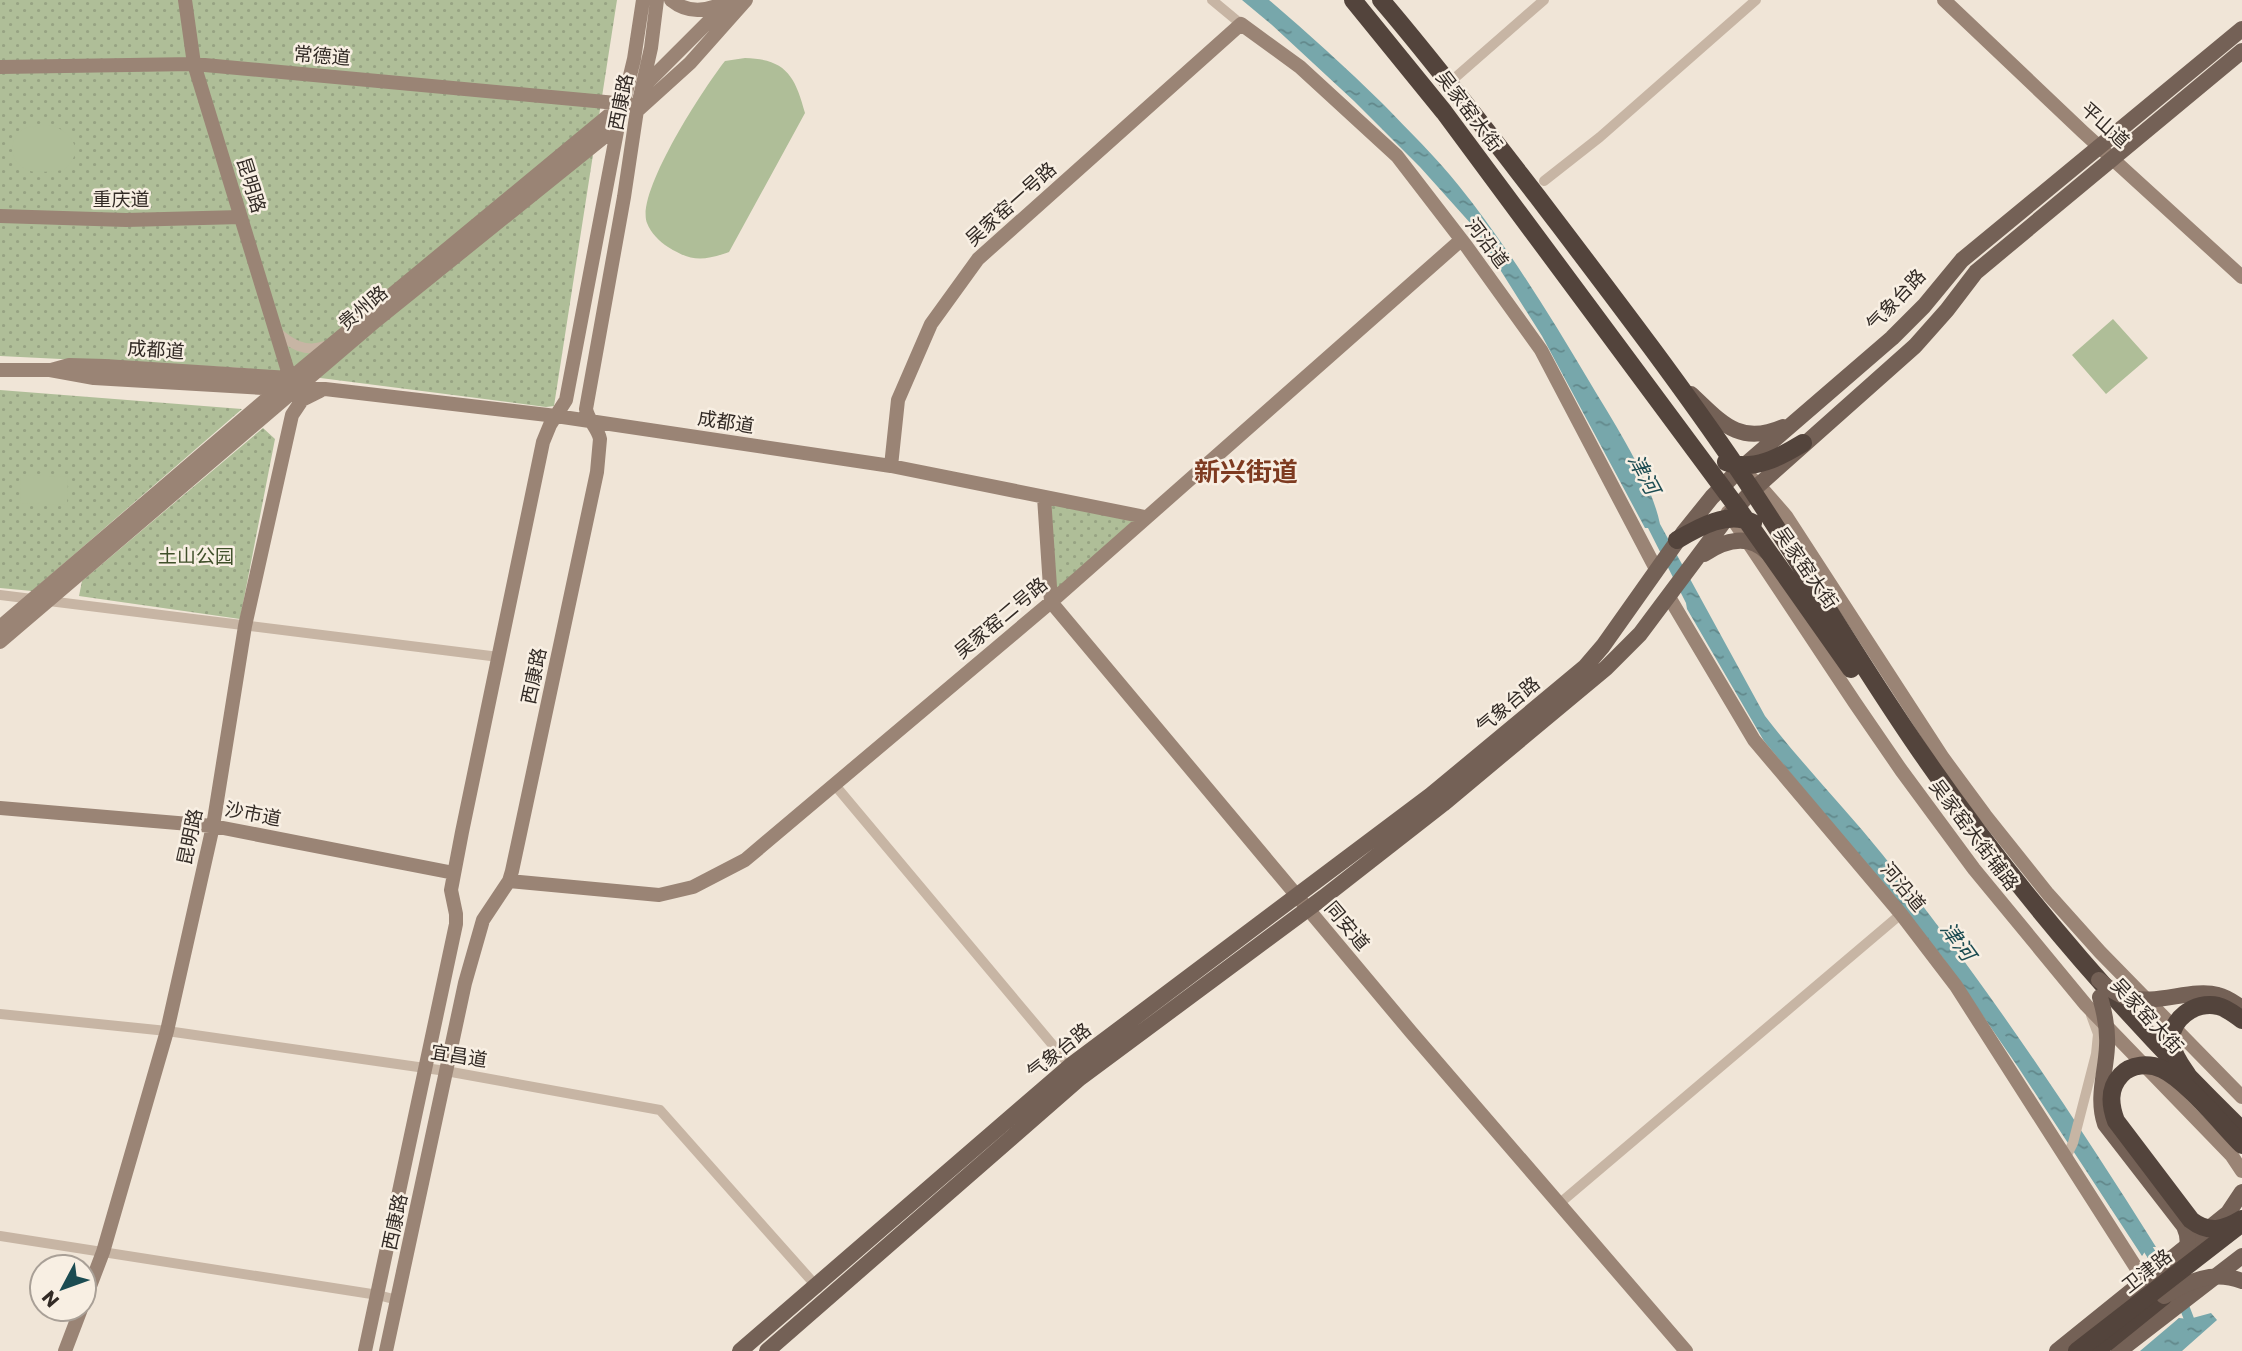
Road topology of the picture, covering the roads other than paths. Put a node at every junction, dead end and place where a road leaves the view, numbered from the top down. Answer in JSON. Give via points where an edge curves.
{"nodes":[{"id":1,"x":185,"y":0,"type":"edge"},
{"id":2,"x":643,"y":0,"type":"edge"},
{"id":3,"x":657,"y":0,"type":"edge"},
{"id":4,"x":671,"y":0,"type":"edge"},
{"id":5,"x":728,"y":0,"type":"edge"},
{"id":6,"x":746,"y":0,"type":"edge"},
{"id":7,"x":1212,"y":0,"type":"edge"},
{"id":8,"x":1353,"y":0,"type":"edge"},
{"id":9,"x":1381,"y":0,"type":"edge"},
{"id":10,"x":1544,"y":0,"type":"edge"},
{"id":11,"x":1756,"y":0,"type":"edge"},
{"id":12,"x":1944,"y":0,"type":"edge"},
{"id":13,"x":1241,"y":24,"type":"junction"},
{"id":14,"x":2242,"y":29,"type":"edge"},
{"id":15,"x":2242,"y":51,"type":"edge"},
{"id":16,"x":194,"y":64,"type":"junction"},
{"id":17,"x":0,"y":67,"type":"edge"},
{"id":18,"x":1449,"y":83,"type":"junction"},
{"id":19,"x":643,"y":86,"type":"junction"},
{"id":20,"x":623,"y":103,"type":"junction"},
{"id":21,"x":637,"y":110,"type":"junction"},
{"id":22,"x":618,"y":126,"type":"junction"},
{"id":23,"x":2099,"y":146,"type":"junction"},
{"id":24,"x":2112,"y":158,"type":"junction"},
{"id":25,"x":1544,"y":181,"type":"dead end"},
{"id":26,"x":0,"y":216,"type":"edge"},
{"id":27,"x":241,"y":217,"type":"junction"},
{"id":28,"x":1461,"y":240,"type":"junction"},
{"id":29,"x":2242,"y":277,"type":"edge"},
{"id":30,"x":277,"y":332,"type":"junction"},
{"id":31,"x":332,"y":344,"type":"junction"},
{"id":32,"x":0,"y":370,"type":"edge"},
{"id":33,"x":50,"y":370,"type":"junction"},
{"id":34,"x":1671,"y":375,"type":"junction"},
{"id":35,"x":294,"y":384,"type":"junction"},
{"id":36,"x":234,"y":386,"type":"junction"},
{"id":37,"x":279,"y":389,"type":"junction"},
{"id":38,"x":325,"y":390,"type":"junction"},
{"id":39,"x":252,"y":413,"type":"junction"},
{"id":40,"x":555,"y":416,"type":"junction"},
{"id":41,"x":590,"y":420,"type":"junction"},
{"id":42,"x":1794,"y":421,"type":"junction"},
{"id":43,"x":1682,"y":433,"type":"junction"},
{"id":44,"x":1803,"y":443,"type":"junction"},
{"id":45,"x":1768,"y":461,"type":"junction"},
{"id":46,"x":891,"y":466,"type":"junction"},
{"id":47,"x":1739,"y":467,"type":"junction"},
{"id":48,"x":1722,"y":487,"type":"junction"},
{"id":49,"x":1756,"y":491,"type":"junction"},
{"id":50,"x":1044,"y":496,"type":"junction"},
{"id":51,"x":1734,"y":516,"type":"junction"},
{"id":52,"x":1145,"y":517,"type":"junction"},
{"id":53,"x":1762,"y":528,"type":"junction"},
{"id":54,"x":1677,"y":540,"type":"junction"},
{"id":55,"x":1745,"y":540,"type":"junction"},
{"id":56,"x":1696,"y":559,"type":"junction"},
{"id":57,"x":1777,"y":564,"type":"junction"},
{"id":58,"x":1657,"y":566,"type":"junction"},
{"id":59,"x":1671,"y":593,"type":"junction"},
{"id":60,"x":0,"y":595,"type":"edge"},
{"id":61,"x":34,"y":598,"type":"junction"},
{"id":62,"x":49,"y":600,"type":"junction"},
{"id":63,"x":1051,"y":601,"type":"junction"},
{"id":64,"x":1824,"y":605,"type":"junction"},
{"id":65,"x":245,"y":626,"type":"junction"},
{"id":66,"x":0,"y":627,"type":"edge"},
{"id":67,"x":0,"y":642,"type":"edge"},
{"id":68,"x":499,"y":657,"type":"junction"},
{"id":69,"x":1861,"y":673,"type":"junction"},
{"id":70,"x":834,"y":784,"type":"junction"},
{"id":71,"x":0,"y":808,"type":"edge"},
{"id":72,"x":213,"y":826,"type":"junction"},
{"id":73,"x":454,"y":873,"type":"junction"},
{"id":74,"x":509,"y":881,"type":"junction"},
{"id":75,"x":1297,"y":896,"type":"junction"},
{"id":76,"x":1308,"y":909,"type":"junction"},
{"id":77,"x":1901,"y":914,"type":"junction"},
{"id":78,"x":2095,"y":994,"type":"junction"},
{"id":79,"x":2242,"y":1008,"type":"edge"},
{"id":80,"x":0,"y":1014,"type":"edge"},
{"id":81,"x":2242,"y":1020,"type":"edge"},
{"id":82,"x":167,"y":1031,"type":"junction"},
{"id":83,"x":426,"y":1069,"type":"junction"},
{"id":84,"x":446,"y":1071,"type":"junction"},
{"id":85,"x":1075,"y":1072,"type":"junction"},
{"id":86,"x":2186,"y":1080,"type":"junction"},
{"id":87,"x":2242,"y":1097,"type":"edge"},
{"id":88,"x":2242,"y":1130,"type":"edge"},
{"id":89,"x":2239,"y":1149,"type":"edge"},
{"id":90,"x":2065,"y":1159,"type":"junction"},
{"id":91,"x":2242,"y":1171,"type":"edge"},
{"id":92,"x":2242,"y":1192,"type":"edge"},
{"id":93,"x":1560,"y":1203,"type":"junction"},
{"id":94,"x":2242,"y":1221,"type":"edge"},
{"id":95,"x":2242,"y":1235,"type":"edge"},
{"id":96,"x":0,"y":1236,"type":"edge"},
{"id":97,"x":103,"y":1252,"type":"junction"},
{"id":98,"x":2242,"y":1256,"type":"edge"},
{"id":99,"x":98,"y":1265,"type":"edge"},
{"id":100,"x":2242,"y":1281,"type":"edge"},
{"id":101,"x":816,"y":1286,"type":"junction"},
{"id":102,"x":2154,"y":1286,"type":"junction"},
{"id":103,"x":378,"y":1295,"type":"junction"},
{"id":104,"x":828,"y":1299,"type":"junction"},
{"id":105,"x":397,"y":1300,"type":"junction"},
{"id":106,"x":76,"y":1323,"type":"edge"},
{"id":107,"x":65,"y":1351,"type":"edge"},
{"id":108,"x":365,"y":1351,"type":"edge"},
{"id":109,"x":386,"y":1351,"type":"edge"},
{"id":110,"x":740,"y":1351,"type":"edge"},
{"id":111,"x":767,"y":1351,"type":"edge"},
{"id":112,"x":1686,"y":1351,"type":"edge"},
{"id":113,"x":2057,"y":1351,"type":"edge"},
{"id":114,"x":2077,"y":1351,"type":"edge"},
{"id":115,"x":2096,"y":1351,"type":"edge"},
{"id":116,"x":2119,"y":1351,"type":"edge"}],
"edges":[{"from":1,"to":16,"type":"street","name":"昆明路"},
{"from":2,"to":20,"type":"street","name":"西康路"},
{"from":3,"to":19,"type":"street","name":"西康路"},
{"from":4,"to":5,"type":"street","via":[[699,10]]},
{"from":5,"to":19,"type":"street","name":"贵州路"},
{"from":6,"to":21,"type":"street","name":"贵州路","via":[[690,62]]},
{"from":7,"to":13,"type":"street","name":"河沿道"},
{"from":8,"to":43,"type":"highway","name":"吴家窑大街","via":[[1444,112]]},
{"from":9,"to":18,"type":"highway","name":"吴家窑大街"},
{"from":10,"to":18,"type":"street"},
{"from":11,"to":25,"type":"street"},
{"from":12,"to":23,"type":"street","name":"平山道"},
{"from":13,"to":28,"type":"street","name":"河沿道","via":[[1300,67],[1396,156]]},
{"from":13,"to":46,"type":"street","name":"吴家窑一号路","via":[[978,259],[931,324],[898,400]]},
{"from":14,"to":23,"type":"main road","name":"气象台路"},
{"from":15,"to":24,"type":"main road","name":"气象台路"},
{"from":16,"to":17,"type":"street","name":"常德道"},
{"from":16,"to":20,"type":"street","name":"常德道"},
{"from":16,"to":27,"type":"street","name":"昆明路"},
{"from":18,"to":34,"type":"highway","name":"吴家窑大街"},
{"from":19,"to":20,"type":"street","name":"贵州路"},
{"from":19,"to":21,"type":"street","name":"西康路"},
{"from":20,"to":21,"type":"street","name":"常德道"},
{"from":20,"to":22,"type":"street","name":"西康路"},
{"from":20,"to":31,"type":"street","name":"贵州路"},
{"from":21,"to":22,"type":"street","name":"贵州路"},
{"from":21,"to":41,"type":"street","name":"西康路","via":[[587,402]]},
{"from":22,"to":35,"type":"street","name":"贵州路"},
{"from":22,"to":40,"type":"street","name":"西康路","via":[[566,400]]},
{"from":23,"to":24,"type":"street","name":"平山道"},
{"from":23,"to":42,"type":"main road","name":"气象台路","via":[[1962,260],[1906,325]]},
{"from":24,"to":29,"type":"street","name":"平山道"},
{"from":24,"to":44,"type":"main road","name":"气象台路","via":[[1976,272],[1915,346]]},
{"from":26,"to":27,"type":"street","name":"重庆道"},
{"from":27,"to":30,"type":"street","name":"昆明路"},
{"from":28,"to":52,"type":"street","name":"吴家窑二号路"},
{"from":28,"to":58,"type":"street","name":"河沿道","via":[[1541,350]]},
{"from":30,"to":31,"type":"street","via":[[301,348]]},
{"from":30,"to":35,"type":"street","name":"昆明路"},
{"from":31,"to":35,"type":"street","name":"贵州路"},
{"from":32,"to":33,"type":"street","name":"成都道"},
{"from":33,"to":35,"type":"street","name":"成都道","via":[[69,365],[105,366]]},
{"from":33,"to":36,"type":"street","name":"成都道","via":[[94,378]]},
{"from":34,"to":42,"type":"main road","via":[[1737,432],[1765,434]]},
{"from":34,"to":47,"type":"highway","name":"吴家窑大街"},
{"from":35,"to":37,"type":"street","name":"贵州路"},
{"from":35,"to":38,"type":"street","name":"成都道"},
{"from":35,"to":62,"type":"street","name":"贵州路"},
{"from":36,"to":37,"type":"street","name":"成都道"},
{"from":36,"to":39,"type":"street","via":[[249,398]]},
{"from":37,"to":39,"type":"street","name":"贵州路"},
{"from":38,"to":40,"type":"street","name":"成都道"},
{"from":38,"to":65,"type":"street","name":"昆明路","via":[[302,400],[292,415]]},
{"from":39,"to":61,"type":"street","name":"贵州路"},
{"from":40,"to":41,"type":"street","name":"成都道"},
{"from":40,"to":68,"type":"street","name":"西康路","via":[[543,442]]},
{"from":41,"to":46,"type":"street","name":"成都道"},
{"from":41,"to":74,"type":"street","name":"西康路","via":[[600,439],[597,472]]},
{"from":42,"to":45,"type":"main road"},
{"from":42,"to":47,"type":"main road","name":"气象台路"},
{"from":43,"to":47,"type":"highway"},
{"from":43,"to":48,"type":"highway","name":"吴家窑大街"},
{"from":44,"to":45,"type":"highway"},
{"from":44,"to":49,"type":"main road","name":"气象台路"},
{"from":45,"to":47,"type":"highway"},
{"from":45,"to":49,"type":"main road"},
{"from":46,"to":50,"type":"street","name":"成都道"},
{"from":47,"to":48,"type":"main road","name":"气象台路"},
{"from":47,"to":49,"type":"highway","name":"吴家窑大街"},
{"from":48,"to":51,"type":"highway","name":"吴家窑大街"},
{"from":48,"to":54,"type":"main road","name":"气象台路"},
{"from":49,"to":51,"type":"main road","name":"气象台路"},
{"from":49,"to":53,"type":"main road"},
{"from":49,"to":64,"type":"highway","name":"吴家窑大街"},
{"from":49,"to":87,"type":"street","name":"吴家窑大街辅路","via":[[1786,516],[1943,758],[2048,894]]},
{"from":50,"to":52,"type":"street","name":"成都道"},
{"from":50,"to":63,"type":"street"},
{"from":51,"to":53,"type":"highway"},
{"from":51,"to":54,"type":"highway"},
{"from":51,"to":55,"type":"street","name":"吴家窑大街辅路"},
{"from":51,"to":56,"type":"main road","name":"气象台路"},
{"from":51,"to":57,"type":"highway","name":"吴家窑大街"},
{"from":52,"to":63,"type":"street","name":"吴家窑二号路"},
{"from":53,"to":57,"type":"main road"},
{"from":53,"to":64,"type":"highway"},
{"from":54,"to":58,"type":"main road","name":"气象台路"},
{"from":55,"to":56,"type":"main road","via":[[1724,543]]},
{"from":55,"to":57,"type":"main road","via":[[1759,544]]},
{"from":55,"to":78,"type":"street","name":"吴家窑大街辅路","via":[[1931,812],[2018,925]]},
{"from":56,"to":59,"type":"main road","name":"气象台路"},
{"from":57,"to":69,"type":"highway","name":"吴家窑大街"},
{"from":58,"to":75,"type":"main road","name":"气象台路","via":[[1585,667],[1431,795]]},
{"from":59,"to":76,"type":"main road","name":"气象台路","via":[[1606,668]]},
{"from":59,"to":77,"type":"street","name":"河沿道","via":[[1754,740]]},
{"from":60,"to":61,"type":"street"},
{"from":61,"to":62,"type":"street"},
{"from":61,"to":66,"type":"street","name":"贵州路"},
{"from":62,"to":65,"type":"street"},
{"from":62,"to":67,"type":"street","name":"贵州路"},
{"from":63,"to":70,"type":"street","name":"吴家窑二号路"},
{"from":63,"to":75,"type":"street","name":"同安道"},
{"from":64,"to":69,"type":"highway","name":"吴家窑大街"},
{"from":65,"to":68,"type":"street"},
{"from":65,"to":72,"type":"street","name":"昆明路"},
{"from":68,"to":73,"type":"street","name":"西康路"},
{"from":69,"to":78,"type":"highway","name":"吴家窑大街","via":[[1966,834]]},
{"from":70,"to":74,"type":"street","name":"吴家窑二号路","via":[[745,860],[693,887],[645,895]]},
{"from":70,"to":85,"type":"street"},
{"from":71,"to":72,"type":"street","name":"沙市道"},
{"from":72,"to":73,"type":"street","name":"沙市道"},
{"from":72,"to":82,"type":"street","name":"昆明路"},
{"from":73,"to":83,"type":"street","name":"西康路","via":[[456,923]]},
{"from":74,"to":84,"type":"street","name":"西康路","via":[[483,920]]},
{"from":75,"to":76,"type":"street","name":"同安道"},
{"from":75,"to":85,"type":"main road","name":"气象台路"},
{"from":76,"to":85,"type":"main road","name":"气象台路"},
{"from":76,"to":93,"type":"street","name":"同安道"},
{"from":77,"to":90,"type":"street","name":"河沿道","via":[[1956,986]]},
{"from":77,"to":93,"type":"street"},
{"from":78,"to":79,"type":"main road","bridge":true,"via":[[2112,990],[2127,998],[2157,999],[2218,995]]},
{"from":78,"to":86,"type":"highway","name":"吴家窑大街","bridge":true},
{"from":78,"to":89,"type":"street","name":"吴家窑大街辅路"},
{"from":78,"to":90,"type":"street","via":[[2098,1034],[2094,1065]]},
{"from":78,"to":102,"type":"main road","bridge":true,"via":[[2107,1023],[2101,1099],[2105,1124],[2182,1222],[2189,1238],[2183,1262]]},
{"from":80,"to":82,"type":"street","name":"宜昌道"},
{"from":81,"to":86,"type":"highway","bridge":true,"via":[[2220,1006],[2185,1013],[2171,1035],[2171,1044]]},
{"from":82,"to":83,"type":"street","name":"宜昌道"},
{"from":82,"to":97,"type":"street","name":"昆明路"},
{"from":83,"to":84,"type":"street","name":"宜昌道"},
{"from":83,"to":103,"type":"street","name":"西康路"},
{"from":84,"to":101,"type":"street","name":"宜昌道","via":[[660,1110]]},
{"from":84,"to":105,"type":"street","name":"西康路"},
{"from":85,"to":101,"type":"main road","name":"气象台路"},
{"from":85,"to":104,"type":"main road","name":"气象台路"},
{"from":86,"to":88,"type":"highway","name":"吴家窑大街"},
{"from":86,"to":89,"type":"highway","name":"吴家窑大街","bridge":true},
{"from":86,"to":94,"type":"highway","bridge":true,"via":[[2155,1066],[2129,1069],[2114,1086],[2110,1102],[2116,1121],[2197,1224],[2217,1230]]},
{"from":89,"to":91,"type":"street","name":"吴家窑大街辅路"},
{"from":90,"to":102,"type":"street","name":"河沿道"},
{"from":92,"to":102,"type":"main road","via":[[2228,1213],[2176,1255]]},
{"from":93,"to":112,"type":"street","name":"同安道"},
{"from":94,"to":102,"type":"highway","name":"卫津路","bridge":true},
{"from":95,"to":102,"type":"highway","name":"卫津路","bridge":true},
{"from":96,"to":97,"type":"street"},
{"from":97,"to":99,"type":"street","name":"昆明路"},
{"from":97,"to":103,"type":"street"},
{"from":98,"to":116,"type":"main road"},
{"from":100,"to":102,"type":"main road","bridge":true,"via":[[2218,1276]]},
{"from":101,"to":104,"type":"street","name":"宜昌道"},
{"from":101,"to":110,"type":"main road","name":"气象台路"},
{"from":102,"to":113,"type":"main road"},
{"from":102,"to":114,"type":"highway","name":"卫津路","bridge":true},
{"from":102,"to":115,"type":"highway","name":"卫津路"},
{"from":103,"to":105,"type":"street"},
{"from":103,"to":108,"type":"street","name":"西康路"},
{"from":104,"to":111,"type":"main road","name":"气象台路"},
{"from":105,"to":109,"type":"street","name":"西康路"},
{"from":106,"to":107,"type":"street"}]}
